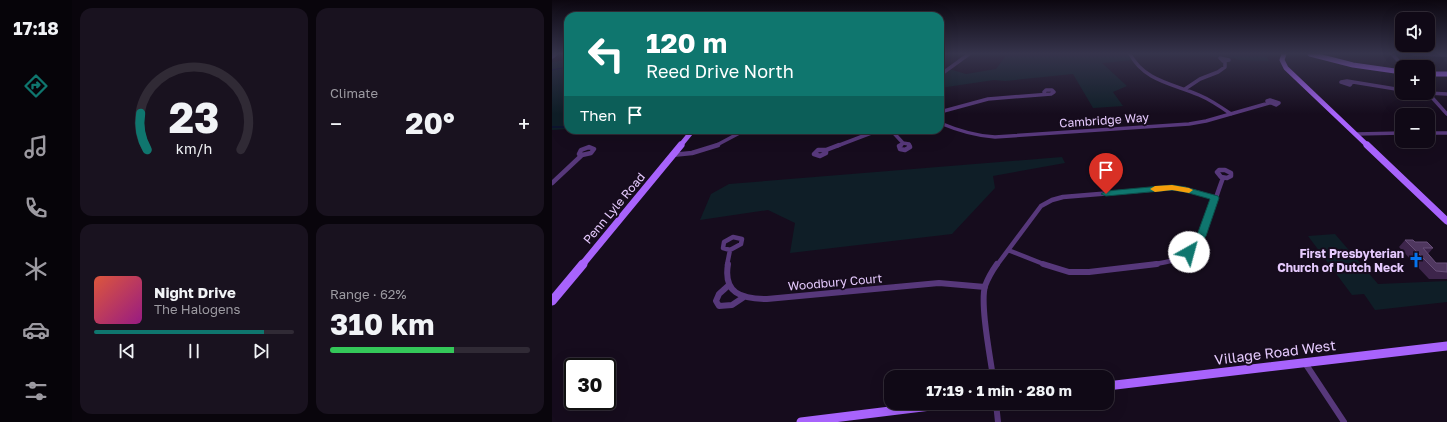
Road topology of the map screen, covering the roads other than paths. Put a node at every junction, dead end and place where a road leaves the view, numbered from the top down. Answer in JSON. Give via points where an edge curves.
{"nodes":[{"id":1,"x":1148,"y":74,"type":"edge"},
{"id":2,"x":1214,"y":74,"type":"edge"},
{"id":3,"x":1292,"y":74,"type":"edge"},
{"id":4,"x":1352,"y":82,"type":"dead end"},
{"id":5,"x":1395,"y":89,"type":"edge"},
{"id":6,"x":1185,"y":90,"type":"junction"},
{"id":7,"x":1435,"y":93,"type":"edge"},
{"id":8,"x":1045,"y":94,"type":"dead end"},
{"id":9,"x":1447,"y":94,"type":"edge"},
{"id":10,"x":1434,"y":100,"type":"edge"},
{"id":11,"x":1269,"y":104,"type":"dead end"},
{"id":12,"x":944,"y":111,"type":"edge"},
{"id":13,"x":1231,"y":114,"type":"junction"},
{"id":14,"x":1447,"y":114,"type":"edge"},
{"id":15,"x":944,"y":125,"type":"edge"},
{"id":16,"x":1395,"y":133,"type":"edge"},
{"id":17,"x":1435,"y":133,"type":"edge"},
{"id":18,"x":1447,"y":133,"type":"edge"},
{"id":19,"x":690,"y":134,"type":"edge"},
{"id":20,"x":738,"y":134,"type":"edge"},
{"id":21,"x":867,"y":134,"type":"edge"},
{"id":22,"x":895,"y":134,"type":"edge"},
{"id":23,"x":1356,"y":134,"type":"junction"},
{"id":24,"x":903,"y":143,"type":"dead end"},
{"id":25,"x":826,"y":150,"type":"dead end"},
{"id":26,"x":582,"y":155,"type":"dead end"},
{"id":27,"x":672,"y":155,"type":"junction"},
{"id":28,"x":1223,"y":178,"type":"dead end"},
{"id":29,"x":552,"y":183,"type":"edge"},
{"id":30,"x":1215,"y":198,"type":"junction"},
{"id":31,"x":1447,"y":221,"type":"edge"},
{"id":32,"x":730,"y":250,"type":"dead end"},
{"id":33,"x":1008,"y":250,"type":"junction"},
{"id":34,"x":729,"y":286,"type":"junction"},
{"id":35,"x":985,"y":287,"type":"junction"},
{"id":36,"x":744,"y":297,"type":"junction"},
{"id":37,"x":552,"y":301,"type":"edge"},
{"id":38,"x":1447,"y":346,"type":"edge"},
{"id":39,"x":1305,"y":363,"type":"junction"},
{"id":40,"x":992,"y":370,"type":"edge"},
{"id":41,"x":1114,"y":385,"type":"edge"},
{"id":42,"x":898,"y":410,"type":"edge"},
{"id":43,"x":997,"y":410,"type":"edge"},
{"id":44,"x":801,"y":422,"type":"edge"},
{"id":45,"x":998,"y":422,"type":"edge"},
{"id":46,"x":1344,"y":422,"type":"edge"}],
"edges":[{"from":1,"to":6,"type":"street"},
{"from":2,"to":6,"type":"street","via":[[1200,79]]},
{"from":3,"to":23,"type":"street"},
{"from":4,"to":5,"type":"street"},
{"from":6,"to":13,"type":"street","via":[[1205,98]]},
{"from":7,"to":9,"type":"street"},
{"from":8,"to":12,"type":"street","via":[[988,99]]},
{"from":10,"to":14,"type":"street"},
{"from":11,"to":13,"type":"street","name":"Cambridge Way"},
{"from":13,"to":15,"type":"street","name":"Cambridge Way","via":[[1189,124],[1000,137],[969,134]]},
{"from":16,"to":23,"type":"street"},
{"from":17,"to":18,"type":"street"},
{"from":19,"to":27,"type":"street","name":"Penn Lyle Road"},
{"from":20,"to":27,"type":"street","via":[[705,150]]},
{"from":21,"to":25,"type":"street"},
{"from":22,"to":24,"type":"street"},
{"from":23,"to":31,"type":"street"},
{"from":26,"to":29,"type":"street"},
{"from":27,"to":37,"type":"street","name":"Penn Lyle Road"},
{"from":28,"to":30,"type":"street"},
{"from":30,"to":33,"type":"street","via":[[1172,188],[1058,198],[1042,206]]},
{"from":30,"to":33,"type":"street","via":[[1199,241],[1189,252],[1165,263],[1069,272]]},
{"from":32,"to":34,"type":"street","via":[[726,275]]},
{"from":33,"to":35,"type":"street","via":[[992,270]]},
{"from":34,"to":36,"type":"street"},
{"from":34,"to":36,"type":"street","via":[[716,298],[719,306],[732,305]]},
{"from":35,"to":36,"type":"street","name":"Woodbury Court","via":[[939,283],[767,299]]},
{"from":35,"to":40,"type":"street","via":[[984,305]]},
{"from":38,"to":39,"type":"street","name":"Village Road West"},
{"from":39,"to":41,"type":"street","name":"Village Road West"},
{"from":39,"to":46,"type":"street"},
{"from":42,"to":44,"type":"street"},
{"from":43,"to":45,"type":"street"}]}
